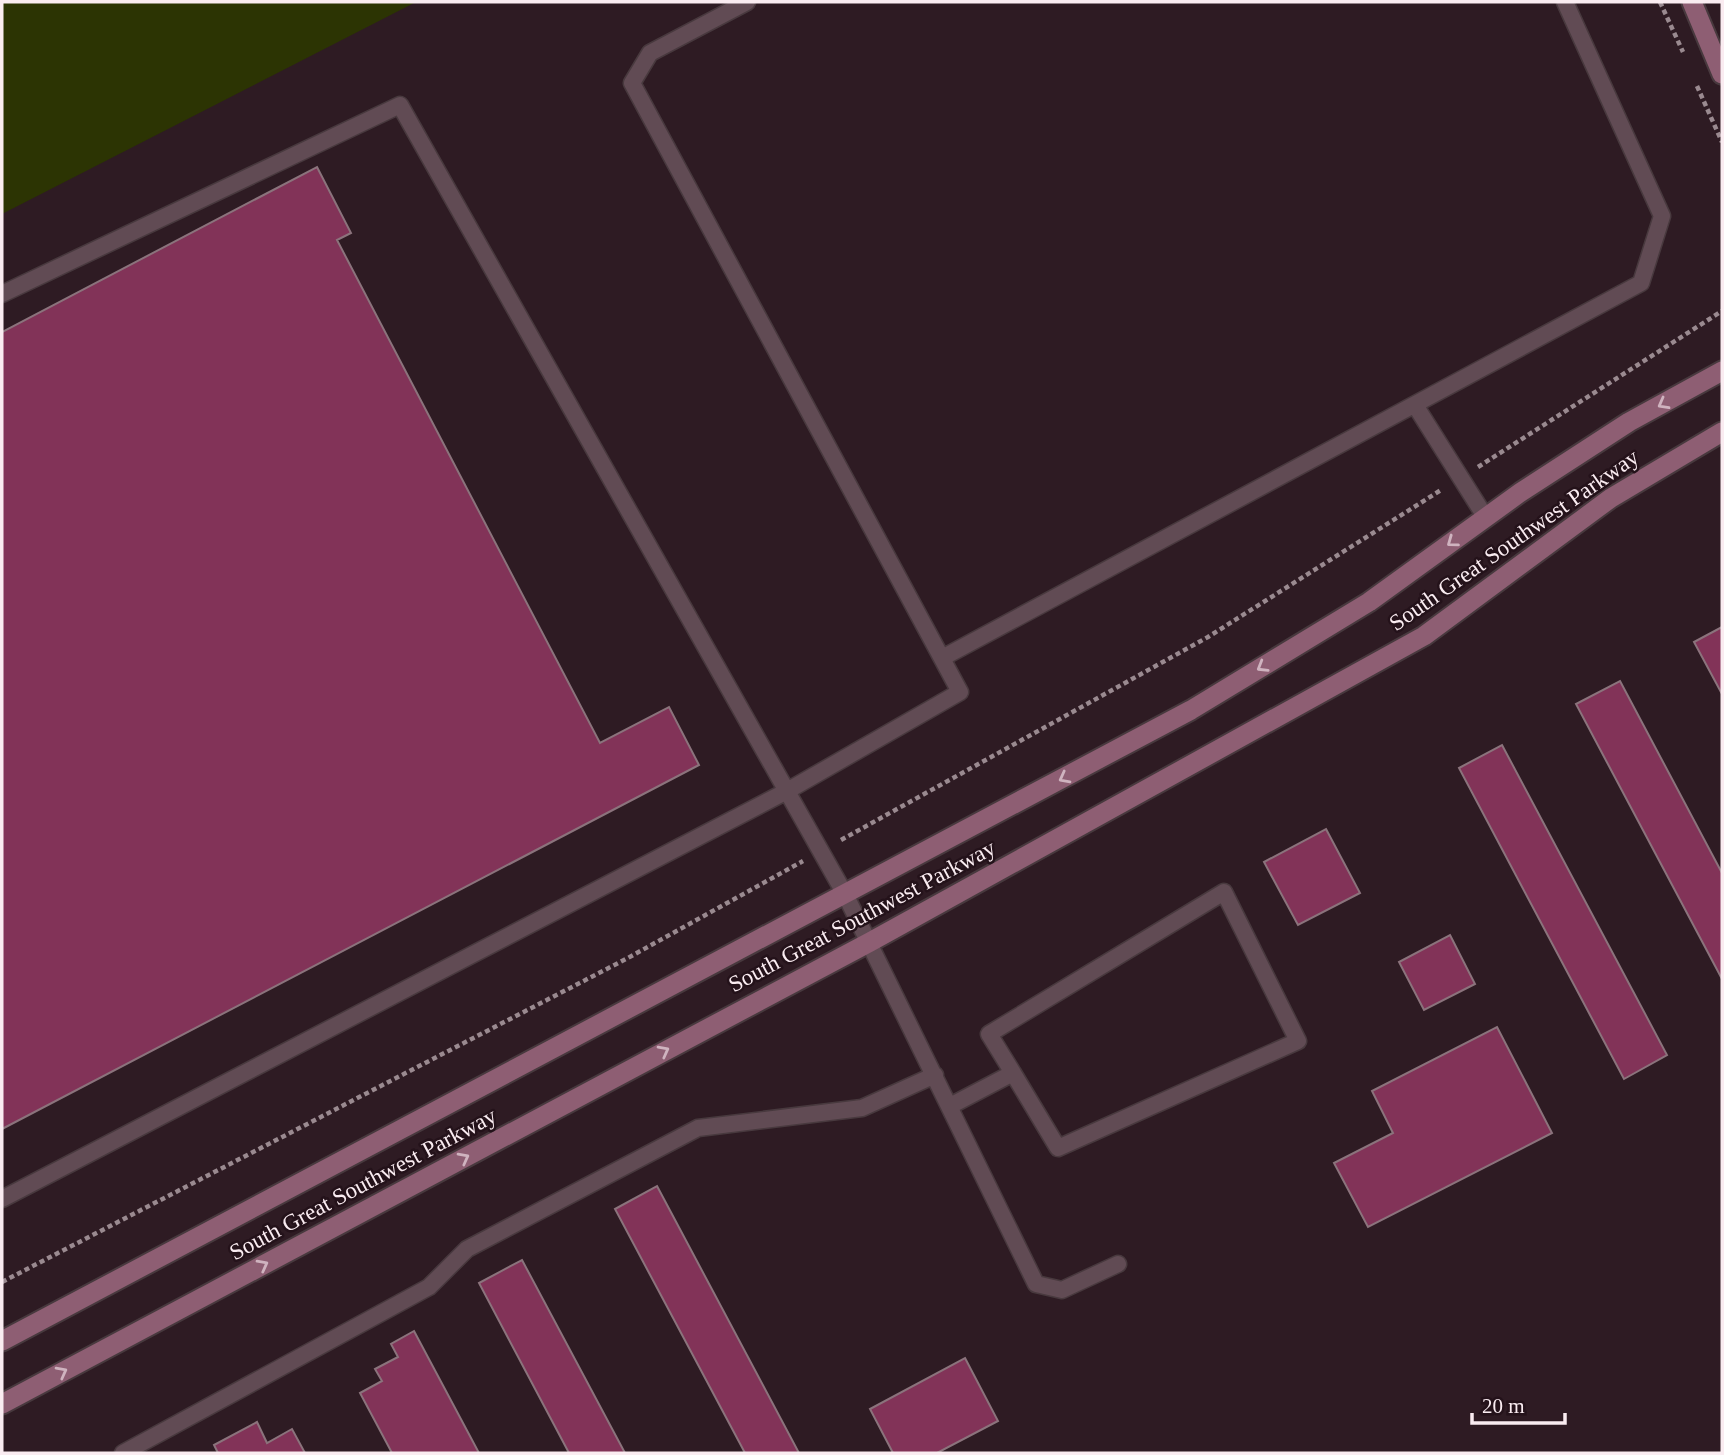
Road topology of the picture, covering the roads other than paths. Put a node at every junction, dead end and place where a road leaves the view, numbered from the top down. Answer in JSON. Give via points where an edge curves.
{"nodes":[{"id":1,"x":747,"y":2,"type":"edge"},
{"id":2,"x":1564,"y":2,"type":"edge"},
{"id":3,"x":1692,"y":2,"type":"edge"},
{"id":4,"x":1722,"y":74,"type":"edge"},
{"id":5,"x":2,"y":294,"type":"edge"},
{"id":6,"x":1722,"y":371,"type":"edge"},
{"id":7,"x":1415,"y":405,"type":"junction"},
{"id":8,"x":1722,"y":432,"type":"edge"},
{"id":9,"x":1486,"y":518,"type":"junction"},
{"id":10,"x":942,"y":658,"type":"junction"},
{"id":11,"x":787,"y":791,"type":"junction"},
{"id":12,"x":846,"y":896,"type":"junction"},
{"id":13,"x":870,"y":942,"type":"junction"},
{"id":14,"x":1013,"y":1073,"type":"junction"},
{"id":15,"x":935,"y":1075,"type":"junction"},
{"id":16,"x":950,"y":1106,"type":"junction"},
{"id":17,"x":2,"y":1199,"type":"edge"},
{"id":18,"x":1118,"y":1264,"type":"dead end"},
{"id":19,"x":2,"y":1341,"type":"edge"},
{"id":20,"x":2,"y":1404,"type":"edge"},
{"id":21,"x":123,"y":1453,"type":"edge"}],
"edges":[{"from":1,"to":10,"type":"lane","via":[[650,53],[632,83]]},
{"from":2,"to":7,"type":"lane","via":[[1662,216],[1641,283]]},
{"from":3,"to":4,"type":"main road"},
{"from":5,"to":11,"type":"lane","via":[[400,105]]},
{"from":6,"to":9,"type":"main road","name":"South Great Southwest Parkway","one_way":true,"via":[[1629,422]]},
{"from":7,"to":9,"type":"lane"},
{"from":7,"to":10,"type":"lane"},
{"from":8,"to":13,"type":"main road","name":"South Great Southwest Parkway","via":[[1611,498],[1424,636]]},
{"from":9,"to":12,"type":"main road","name":"South Great Southwest Parkway","one_way":true,"via":[[1369,602],[1191,710]]},
{"from":10,"to":11,"type":"lane","via":[[960,692]]},
{"from":11,"to":12,"type":"lane"},
{"from":11,"to":17,"type":"lane"},
{"from":12,"to":13,"type":"lane"},
{"from":12,"to":19,"type":"main road","name":"South Great Southwest Parkway"},
{"from":13,"to":15,"type":"lane"},
{"from":20,"to":13,"type":"main road","name":"South Great Southwest Parkway","one_way":true},
{"from":14,"to":14,"type":"lane","via":[[1058,1148],[1298,1041],[1223,892],[989,1034]]},
{"from":14,"to":16,"type":"lane"},
{"from":15,"to":16,"type":"lane"},
{"from":15,"to":21,"type":"lane","via":[[862,1108],[698,1128],[467,1250],[429,1287]]},
{"from":16,"to":18,"type":"lane","via":[[1036,1284],[1062,1290]]}]}
